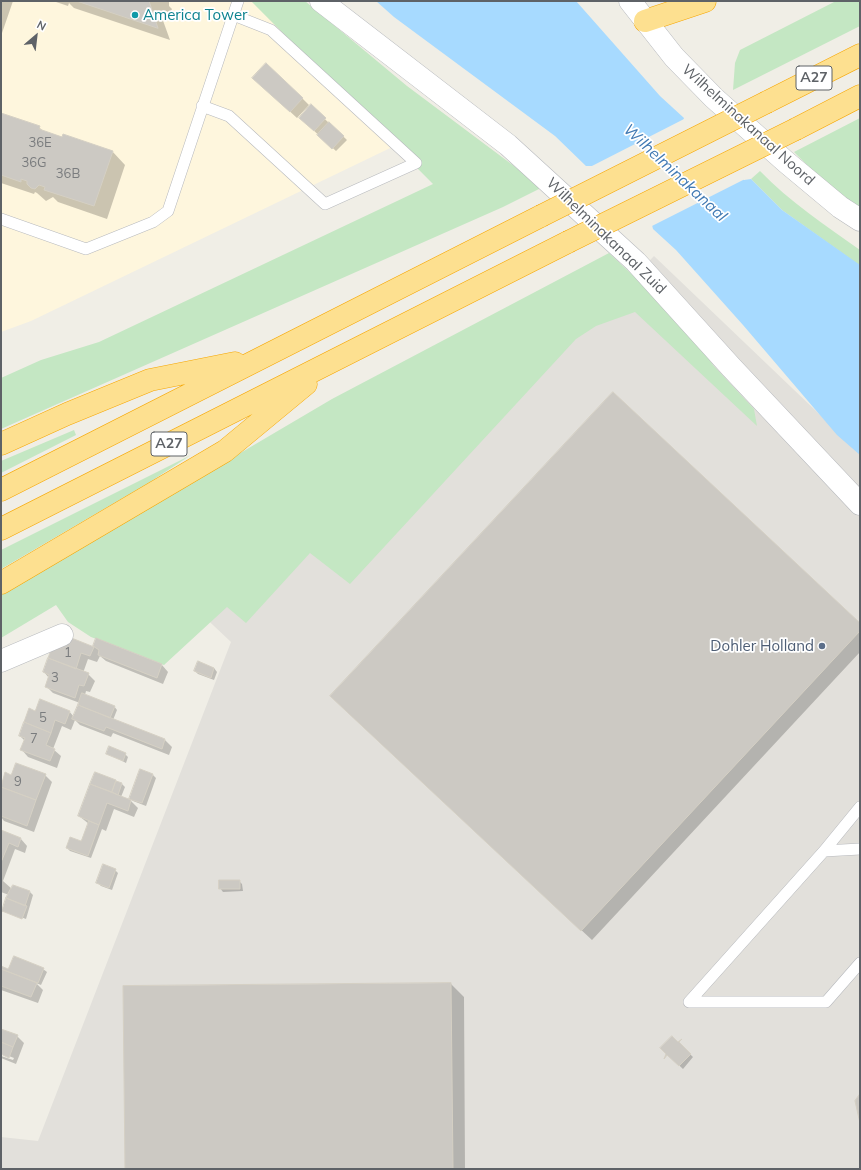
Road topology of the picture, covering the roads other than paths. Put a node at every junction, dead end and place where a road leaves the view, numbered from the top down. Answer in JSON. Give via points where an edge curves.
{"nodes":[{"id":1,"x":238,"y":1,"type":"edge"},
{"id":2,"x":321,"y":1,"type":"edge"},
{"id":3,"x":630,"y":1,"type":"edge"},
{"id":4,"x":705,"y":1,"type":"edge"},
{"id":5,"x":233,"y":15,"type":"junction"},
{"id":6,"x":645,"y":21,"type":"junction"},
{"id":7,"x":860,"y":55,"type":"edge"},
{"id":8,"x":860,"y":96,"type":"edge"},
{"id":9,"x":202,"y":106,"type":"junction"},
{"id":10,"x":1,"y":219,"type":"edge"},
{"id":11,"x":860,"y":220,"type":"edge"},
{"id":12,"x":261,"y":357,"type":"junction"},
{"id":13,"x":337,"y":359,"type":"junction"},
{"id":14,"x":1,"y":444,"type":"edge"},
{"id":15,"x":1,"y":490,"type":"edge"},
{"id":16,"x":860,"y":504,"type":"edge"},
{"id":17,"x":1,"y":529,"type":"edge"},
{"id":18,"x":1,"y":583,"type":"edge"},
{"id":19,"x":62,"y":635,"type":"dead end"},
{"id":20,"x":1,"y":661,"type":"edge"},
{"id":21,"x":860,"y":807,"type":"edge"},
{"id":22,"x":860,"y":849,"type":"edge"},
{"id":23,"x":824,"y":850,"type":"junction"},
{"id":24,"x":860,"y":963,"type":"edge"}],
"edges":[{"from":1,"to":5,"type":"lane"},
{"from":2,"to":16,"type":"street","name":"Wilhelminakanaal Zuid","via":[[508,144],[636,262]]},
{"from":3,"to":6,"type":"street","name":"Wilhelminakanaal Noord"},
{"from":4,"to":6,"type":"highway"},
{"from":5,"to":9,"type":"lane"},
{"from":5,"to":9,"type":"lane","via":[[271,30],[416,163],[325,204],[229,116]]},
{"from":6,"to":11,"type":"street","name":"Wilhelminakanaal Noord","via":[[674,58],[714,98],[786,162]]},
{"from":7,"to":12,"type":"highway","number":"A27","bridge":true},
{"from":8,"to":13,"type":"highway","number":"A27","bridge":true},
{"from":9,"to":10,"type":"lane","via":[[168,211],[154,222],[86,249]]},
{"from":12,"to":14,"type":"highway","number":"A27","via":[[150,380]]},
{"from":12,"to":15,"type":"highway","number":"A27"},
{"from":13,"to":17,"type":"highway","number":"A27"},
{"from":13,"to":18,"type":"highway","number":"A27","via":[[225,451]]},
{"from":19,"to":20,"type":"street"},
{"from":21,"to":23,"type":"lane"},
{"from":22,"to":23,"type":"lane"},
{"from":23,"to":24,"type":"lane","via":[[689,1002],[826,1002]]}]}
